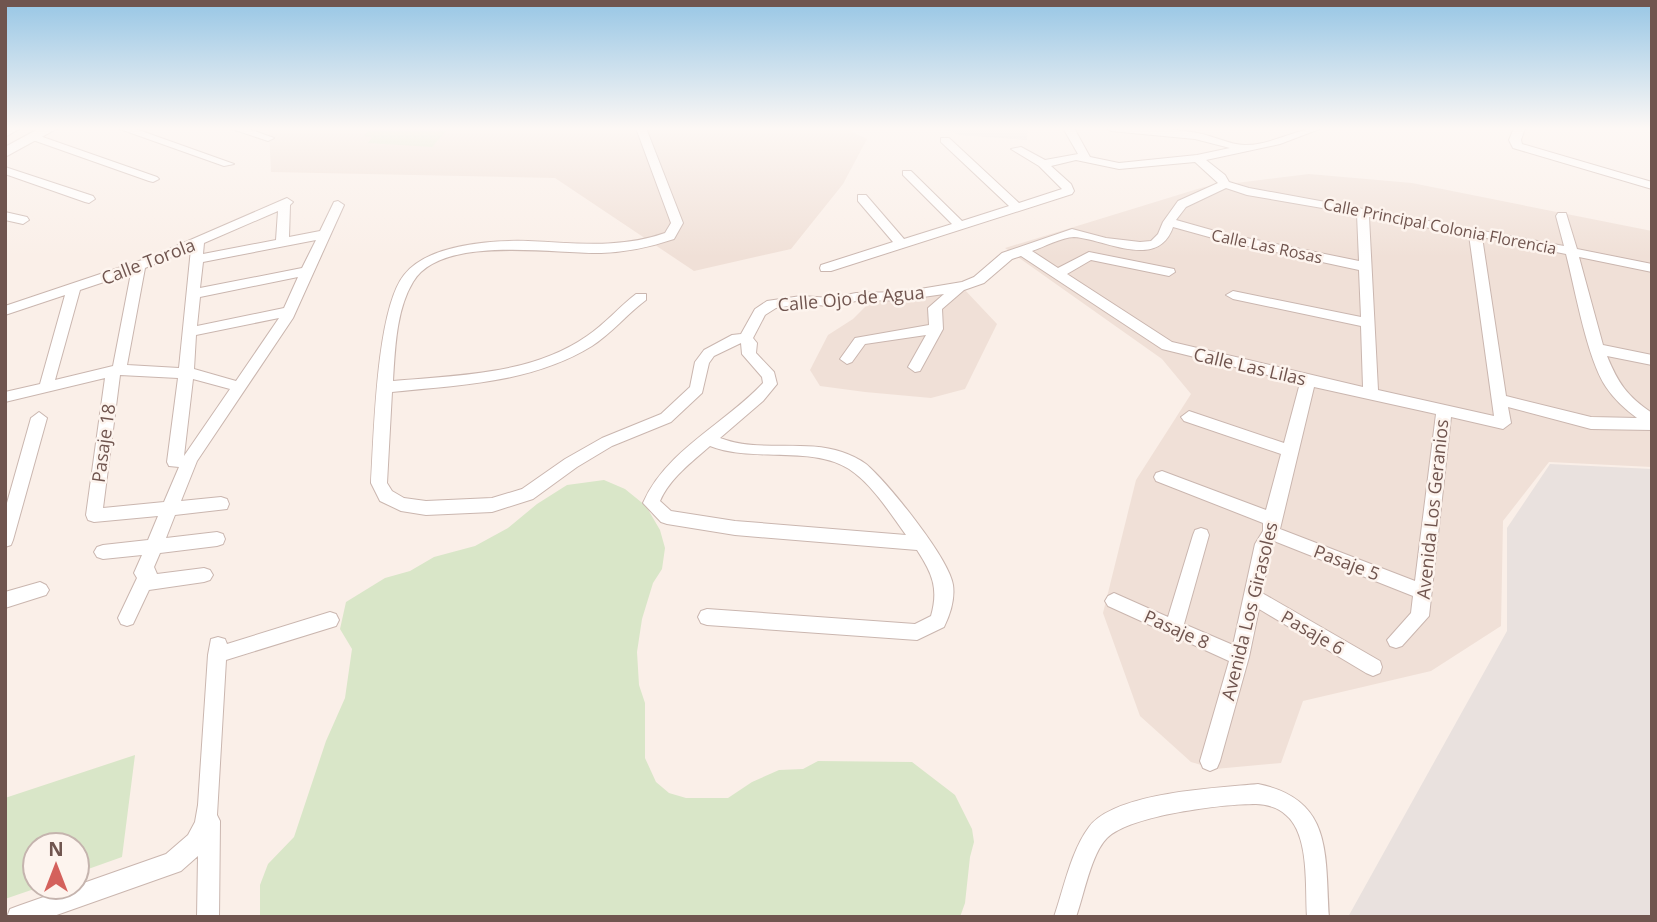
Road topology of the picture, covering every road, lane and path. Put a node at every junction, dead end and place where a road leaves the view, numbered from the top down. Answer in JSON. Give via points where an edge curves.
{"nodes":[{"id":1,"x":8,"y":171,"type":"edge"},
{"id":2,"x":130,"y":171,"type":"edge"},
{"id":3,"x":657,"y":171,"type":"edge"},
{"id":4,"x":978,"y":171,"type":"edge"},
{"id":5,"x":1051,"y":171,"type":"edge"},
{"id":6,"x":1213,"y":171,"type":"edge"},
{"id":7,"x":1600,"y":171,"type":"edge"},
{"id":8,"x":908,"y":173,"type":"dead end"},
{"id":9,"x":153,"y":179,"type":"dead end"},
{"id":10,"x":1225,"y":184,"type":"junction"},
{"id":11,"x":1652,"y":186,"type":"edge"},
{"id":12,"x":862,"y":198,"type":"dead end"},
{"id":13,"x":89,"y":199,"type":"dead end"},
{"id":14,"x":338,"y":205,"type":"dead end"},
{"id":15,"x":1017,"y":207,"type":"junction"},
{"id":16,"x":1363,"y":211,"type":"junction"},
{"id":17,"x":5,"y":216,"type":"edge"},
{"id":18,"x":1562,"y":216,"type":"dead end"},
{"id":19,"x":23,"y":220,"type":"dead end"},
{"id":20,"x":1169,"y":222,"type":"junction"},
{"id":21,"x":960,"y":225,"type":"junction"},
{"id":22,"x":1475,"y":232,"type":"junction"},
{"id":23,"x":325,"y":234,"type":"junction"},
{"id":24,"x":198,"y":242,"type":"junction"},
{"id":25,"x":282,"y":243,"type":"junction"},
{"id":26,"x":901,"y":244,"type":"junction"},
{"id":27,"x":1021,"y":250,"type":"junction"},
{"id":28,"x":1571,"y":251,"type":"junction"},
{"id":29,"x":196,"y":260,"type":"junction"},
{"id":30,"x":139,"y":266,"type":"junction"},
{"id":31,"x":1366,"y":267,"type":"junction"},
{"id":32,"x":825,"y":268,"type":"dead end"},
{"id":33,"x":1652,"y":268,"type":"edge"},
{"id":34,"x":309,"y":271,"type":"junction"},
{"id":35,"x":1169,"y":272,"type":"dead end"},
{"id":36,"x":1058,"y":274,"type":"junction"},
{"id":37,"x":959,"y":287,"type":"junction"},
{"id":38,"x":73,"y":290,"type":"junction"},
{"id":39,"x":194,"y":294,"type":"junction"},
{"id":40,"x":1233,"y":295,"type":"dead end"},
{"id":41,"x":641,"y":297,"type":"dead end"},
{"id":42,"x":5,"y":311,"type":"edge"},
{"id":43,"x":289,"y":311,"type":"junction"},
{"id":44,"x":1368,"y":323,"type":"junction"},
{"id":45,"x":936,"y":329,"type":"junction"},
{"id":46,"x":190,"y":332,"type":"junction"},
{"id":47,"x":745,"y":339,"type":"junction"},
{"id":48,"x":1597,"y":349,"type":"junction"},
{"id":49,"x":847,"y":359,"type":"dead end"},
{"id":50,"x":1652,"y":360,"type":"edge"},
{"id":51,"x":915,"y":368,"type":"dead end"},
{"id":52,"x":116,"y":371,"type":"junction"},
{"id":53,"x":186,"y":373,"type":"junction"},
{"id":54,"x":1308,"y":380,"type":"junction"},
{"id":55,"x":46,"y":387,"type":"junction"},
{"id":56,"x":240,"y":387,"type":"junction"},
{"id":57,"x":386,"y":387,"type":"junction"},
{"id":58,"x":1371,"y":394,"type":"junction"},
{"id":59,"x":5,"y":397,"type":"edge"},
{"id":60,"x":1500,"y":400,"type":"junction"},
{"id":61,"x":1444,"y":410,"type":"junction"},
{"id":62,"x":1189,"y":417,"type":"dead end"},
{"id":63,"x":39,"y":418,"type":"dead end"},
{"id":64,"x":1652,"y":423,"type":"edge"},
{"id":65,"x":708,"y":439,"type":"junction"},
{"id":66,"x":1289,"y":451,"type":"junction"},
{"id":67,"x":175,"y":462,"type":"dead end"},
{"id":68,"x":1162,"y":477,"type":"dead end"},
{"id":69,"x":221,"y":503,"type":"dead end"},
{"id":70,"x":169,"y":509,"type":"junction"},
{"id":71,"x":1272,"y":526,"type":"junction"},
{"id":72,"x":1201,"y":535,"type":"dead end"},
{"id":73,"x":217,"y":539,"type":"dead end"},
{"id":74,"x":5,"y":540,"type":"edge"},
{"id":75,"x":921,"y":543,"type":"junction"},
{"id":76,"x":154,"y":547,"type":"junction"},
{"id":77,"x":103,"y":552,"type":"dead end"},
{"id":78,"x":204,"y":575,"type":"dead end"},
{"id":79,"x":145,"y":583,"type":"junction"},
{"id":80,"x":40,"y":590,"type":"dead end"},
{"id":81,"x":1423,"y":592,"type":"junction"},
{"id":82,"x":1253,"y":597,"type":"junction"},
{"id":83,"x":5,"y":600,"type":"edge"},
{"id":84,"x":1114,"y":601,"type":"dead end"},
{"id":85,"x":707,"y":617,"type":"dead end"},
{"id":86,"x":127,"y":618,"type":"dead end"},
{"id":87,"x":330,"y":620,"type":"dead end"},
{"id":88,"x":1174,"y":628,"type":"junction"},
{"id":89,"x":1396,"y":640,"type":"dead end"},
{"id":90,"x":1240,"y":657,"type":"junction"},
{"id":91,"x":1373,"y":667,"type":"dead end"},
{"id":92,"x":1210,"y":761,"type":"dead end"},
{"id":93,"x":209,"y":795,"type":"junction"},
{"id":94,"x":18,"y":917,"type":"edge"},
{"id":95,"x":208,"y":917,"type":"edge"},
{"id":96,"x":1065,"y":917,"type":"edge"},
{"id":97,"x":1318,"y":917,"type":"edge"}],
"edges":[{"from":1,"to":13,"type":"street"},
{"from":2,"to":9,"type":"street"},
{"from":3,"to":57,"type":"street","via":[[677,223],[670,236],[641,246],[604,250],[482,246],[423,266],[407,279],[401,296],[391,333]]},
{"from":4,"to":15,"type":"street"},
{"from":5,"to":15,"type":"street","via":[[1068,191]]},
{"from":6,"to":10,"type":"street","name":"Calle Principal Colonia Florencia"},
{"from":7,"to":11,"type":"street"},
{"from":8,"to":21,"type":"street"},
{"from":10,"to":16,"type":"street","name":"Calle Principal Colonia Florencia"},
{"from":10,"to":20,"type":"street","name":"Calle Ojo de Agua","via":[[1182,204]]},
{"from":12,"to":26,"type":"street"},
{"from":14,"to":23,"type":"street"},
{"from":15,"to":21,"type":"street"},
{"from":16,"to":22,"type":"street","name":"Calle Principal Colonia Florencia"},
{"from":16,"to":31,"type":"street"},
{"from":17,"to":19,"type":"street"},
{"from":18,"to":28,"type":"street"},
{"from":20,"to":27,"type":"street","name":"Calle Ojo de Agua","via":[[1155,244],[1105,242],[1072,233]]},
{"from":20,"to":31,"type":"street","name":"Calle Las Rosas"},
{"from":21,"to":26,"type":"street"},
{"from":22,"to":28,"type":"street","name":"Calle Principal Colonia Florencia"},
{"from":22,"to":60,"type":"street"},
{"from":23,"to":25,"type":"street"},
{"from":23,"to":34,"type":"street"},
{"from":24,"to":25,"type":"street","name":"Calle Torola","via":[[285,203]]},
{"from":24,"to":29,"type":"street"},
{"from":24,"to":30,"type":"street","name":"Calle Torola"},
{"from":25,"to":29,"type":"street"},
{"from":26,"to":32,"type":"street"},
{"from":27,"to":36,"type":"street","name":"Calle Las Lilas"},
{"from":27,"to":37,"type":"street","name":"Calle Ojo de Agua","via":[[979,280]]},
{"from":28,"to":33,"type":"street","name":"Calle Principal Colonia Florencia"},
{"from":28,"to":48,"type":"street"},
{"from":29,"to":39,"type":"street"},
{"from":30,"to":38,"type":"street","name":"Calle Torola"},
{"from":30,"to":52,"type":"street","name":"Pasaje 18"},
{"from":31,"to":44,"type":"street"},
{"from":34,"to":39,"type":"street"},
{"from":34,"to":43,"type":"street"},
{"from":35,"to":36,"type":"street","via":[[1089,256]]},
{"from":36,"to":54,"type":"street","name":"Calle Las Lilas","via":[[1167,346]]},
{"from":37,"to":45,"type":"street","via":[[935,308]]},
{"from":37,"to":47,"type":"street","name":"Calle Ojo de Agua","via":[[902,296],[772,304],[760,312]]},
{"from":38,"to":42,"type":"street","name":"Calle Torola"},
{"from":38,"to":55,"type":"street"},
{"from":39,"to":46,"type":"street"},
{"from":40,"to":44,"type":"street"},
{"from":41,"to":57,"type":"street","via":[[585,344],[535,368],[493,377]]},
{"from":43,"to":46,"type":"street"},
{"from":43,"to":56,"type":"street"},
{"from":44,"to":58,"type":"street"},
{"from":45,"to":49,"type":"street","via":[[860,341]]},
{"from":45,"to":51,"type":"street"},
{"from":46,"to":53,"type":"street"},
{"from":47,"to":57,"type":"street","via":[[737,338],[709,352],[702,362],[697,389],[666,418],[595,449],[527,494],[492,505],[426,508],[386,496],[379,483]]},
{"from":47,"to":65,"type":"street","via":[[750,343],[752,361],[769,376],[770,384],[759,399]]},
{"from":48,"to":50,"type":"street"},
{"from":48,"to":64,"type":"street","via":[[1611,384]]},
{"from":52,"to":53,"type":"street"},
{"from":52,"to":55,"type":"street"},
{"from":52,"to":70,"type":"street","name":"Pasaje 18","via":[[94,515]]},
{"from":53,"to":56,"type":"street"},
{"from":53,"to":67,"type":"street"},
{"from":54,"to":58,"type":"street","name":"Calle Las Lilas"},
{"from":54,"to":66,"type":"street","name":"Avenida Los Girasoles"},
{"from":55,"to":59,"type":"street"},
{"from":56,"to":70,"type":"street","via":[[190,459]]},
{"from":58,"to":61,"type":"street","name":"Calle Las Lilas"},
{"from":60,"to":61,"type":"street","name":"Calle Las Lilas","via":[[1503,423]]},
{"from":60,"to":64,"type":"street","via":[[1591,423]]},
{"from":61,"to":81,"type":"street","name":"Avenida Los Geranios"},
{"from":62,"to":66,"type":"street"},
{"from":63,"to":74,"type":"street"},
{"from":65,"to":75,"type":"street","via":[[723,446],[794,450],[848,460],[864,472]]},
{"from":65,"to":75,"type":"street","via":[[653,493],[651,503],[667,517]]},
{"from":66,"to":71,"type":"street","name":"Avenida Los Girasoles"},
{"from":68,"to":71,"type":"street","name":"Pasaje 5"},
{"from":69,"to":70,"type":"street"},
{"from":70,"to":76,"type":"street"},
{"from":71,"to":81,"type":"street","name":"Pasaje 5"},
{"from":71,"to":82,"type":"street","name":"Avenida Los Girasoles","via":[[1262,544]]},
{"from":72,"to":88,"type":"street"},
{"from":73,"to":76,"type":"street"},
{"from":75,"to":85,"type":"street","via":[[944,580],[945,600],[937,621],[917,632]]},
{"from":76,"to":77,"type":"street"},
{"from":76,"to":79,"type":"street","via":[[143,573],[149,572]]},
{"from":78,"to":79,"type":"street"},
{"from":79,"to":86,"type":"street"},
{"from":80,"to":83,"type":"street"},
{"from":81,"to":89,"type":"street","name":"Avenida Los Geranios","via":[[1420,616]]},
{"from":82,"to":90,"type":"street","name":"Avenida Los Girasoles"},
{"from":82,"to":91,"type":"street","name":"Pasaje 6"},
{"from":84,"to":88,"type":"street","name":"Pasaje 8"},
{"from":87,"to":93,"type":"street","via":[[218,650]]},
{"from":88,"to":90,"type":"street","name":"Pasaje 8"},
{"from":90,"to":92,"type":"street","name":"Avenida Los Girasoles"},
{"from":93,"to":94,"type":"street","via":[[205,824],[196,843],[173,863]]},
{"from":93,"to":95,"type":"street"},
{"from":96,"to":97,"type":"street","via":[[1098,832],[1116,817],[1258,794],[1288,800],[1304,821],[1313,844]]}]}
